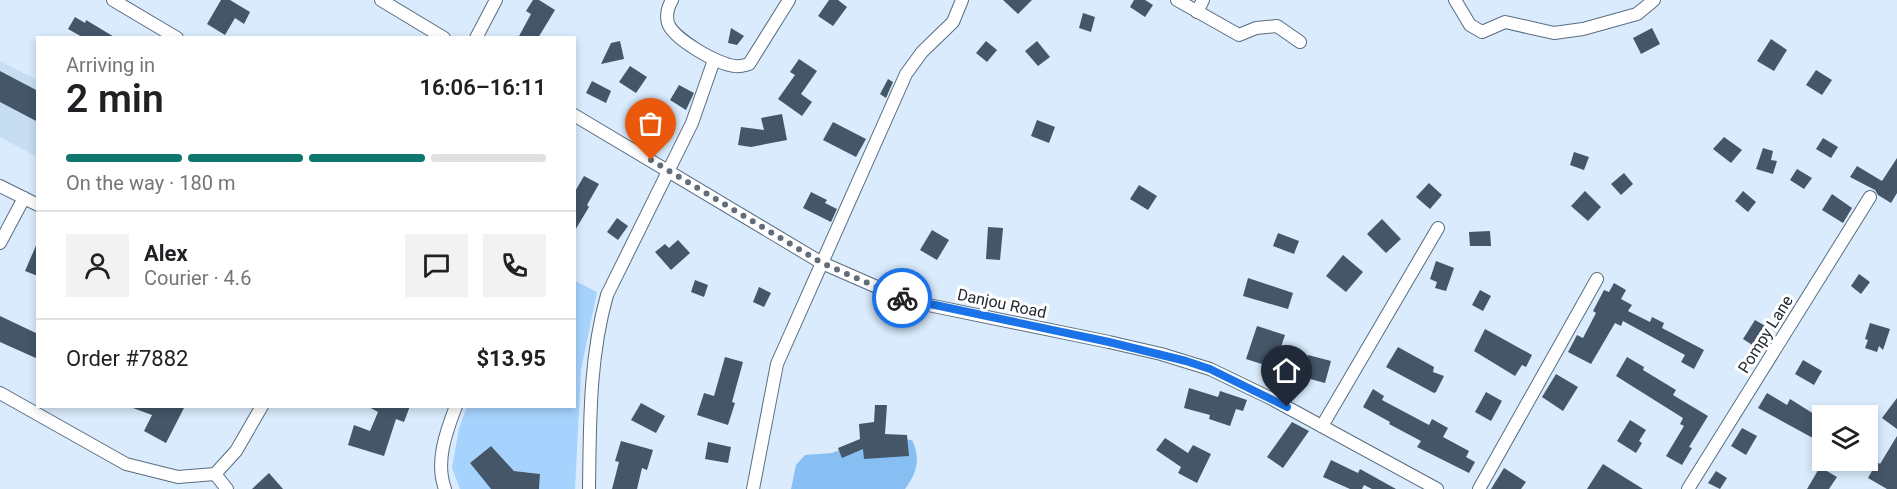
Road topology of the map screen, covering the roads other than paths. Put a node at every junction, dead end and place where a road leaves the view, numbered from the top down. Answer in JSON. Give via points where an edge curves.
{"nodes":[{"id":1,"x":381,"y":0,"type":"edge"},
{"id":2,"x":496,"y":0,"type":"edge"},
{"id":3,"x":672,"y":0,"type":"edge"},
{"id":4,"x":789,"y":0,"type":"edge"},
{"id":5,"x":963,"y":0,"type":"edge"},
{"id":6,"x":1177,"y":0,"type":"edge"},
{"id":7,"x":1455,"y":0,"type":"edge"},
{"id":8,"x":1654,"y":0,"type":"edge"},
{"id":9,"x":116,"y":1,"type":"edge"},
{"id":10,"x":1200,"y":6,"type":"edge"},
{"id":11,"x":174,"y":36,"type":"edge"},
{"id":12,"x":441,"y":36,"type":"edge"},
{"id":13,"x":477,"y":36,"type":"edge"},
{"id":14,"x":1300,"y":42,"type":"dead end"},
{"id":15,"x":714,"y":60,"type":"junction"},
{"id":16,"x":576,"y":116,"type":"edge"},
{"id":17,"x":670,"y":171,"type":"junction"},
{"id":18,"x":0,"y":186,"type":"edge"},
{"id":19,"x":1870,"y":197,"type":"dead end"},
{"id":20,"x":24,"y":198,"type":"junction"},
{"id":21,"x":36,"y":204,"type":"edge"},
{"id":22,"x":1437,"y":228,"type":"dead end"},
{"id":23,"x":0,"y":243,"type":"edge"},
{"id":24,"x":822,"y":263,"type":"junction"},
{"id":25,"x":1597,"y":279,"type":"dead end"},
{"id":26,"x":0,"y":393,"type":"edge"},
{"id":27,"x":261,"y":408,"type":"edge"},
{"id":28,"x":455,"y":408,"type":"edge"},
{"id":29,"x":1322,"y":426,"type":"junction"},
{"id":30,"x":215,"y":474,"type":"junction"},
{"id":31,"x":227,"y":489,"type":"edge"},
{"id":32,"x":445,"y":489,"type":"edge"},
{"id":33,"x":589,"y":489,"type":"edge"},
{"id":34,"x":753,"y":489,"type":"edge"},
{"id":35,"x":1437,"y":489,"type":"edge"},
{"id":36,"x":1479,"y":489,"type":"edge"},
{"id":37,"x":1688,"y":489,"type":"edge"}],
"edges":[{"from":1,"to":12,"type":"street"},
{"from":2,"to":13,"type":"street"},
{"from":3,"to":15,"type":"street","via":[[667,16],[669,26]]},
{"from":4,"to":15,"type":"street","via":[[749,64],[737,67]]},
{"from":5,"to":24,"type":"street","via":[[953,22],[906,74]]},
{"from":6,"to":10,"type":"street"},
{"from":7,"to":8,"type":"street","via":[[1470,25],[1482,32],[1505,22],[1554,33],[1637,14]]},
{"from":9,"to":11,"type":"street"},
{"from":10,"to":14,"type":"street","via":[[1239,35],[1256,28],[1278,27]]},
{"from":15,"to":17,"type":"street","via":[[693,123]]},
{"from":16,"to":17,"type":"street","name":"Danjou Road"},
{"from":17,"to":24,"type":"street","name":"Danjou Road"},
{"from":17,"to":33,"type":"street","via":[[607,295],[598,325],[591,375]]},
{"from":18,"to":20,"type":"street"},
{"from":19,"to":37,"type":"street","name":"Pompy Lane"},
{"from":20,"to":21,"type":"street"},
{"from":20,"to":23,"type":"street"},
{"from":22,"to":29,"type":"street"},
{"from":24,"to":29,"type":"street","name":"Danjou Road","via":[[909,301],[1173,357],[1210,369]]},
{"from":24,"to":34,"type":"street","via":[[777,364]]},
{"from":25,"to":36,"type":"street"},
{"from":26,"to":30,"type":"street","via":[[126,464],[178,477]]},
{"from":27,"to":30,"type":"street","via":[[236,452]]},
{"from":28,"to":32,"type":"street","via":[[442,450]]},
{"from":29,"to":35,"type":"street","name":"Danjou Road"},
{"from":30,"to":31,"type":"street"}]}
